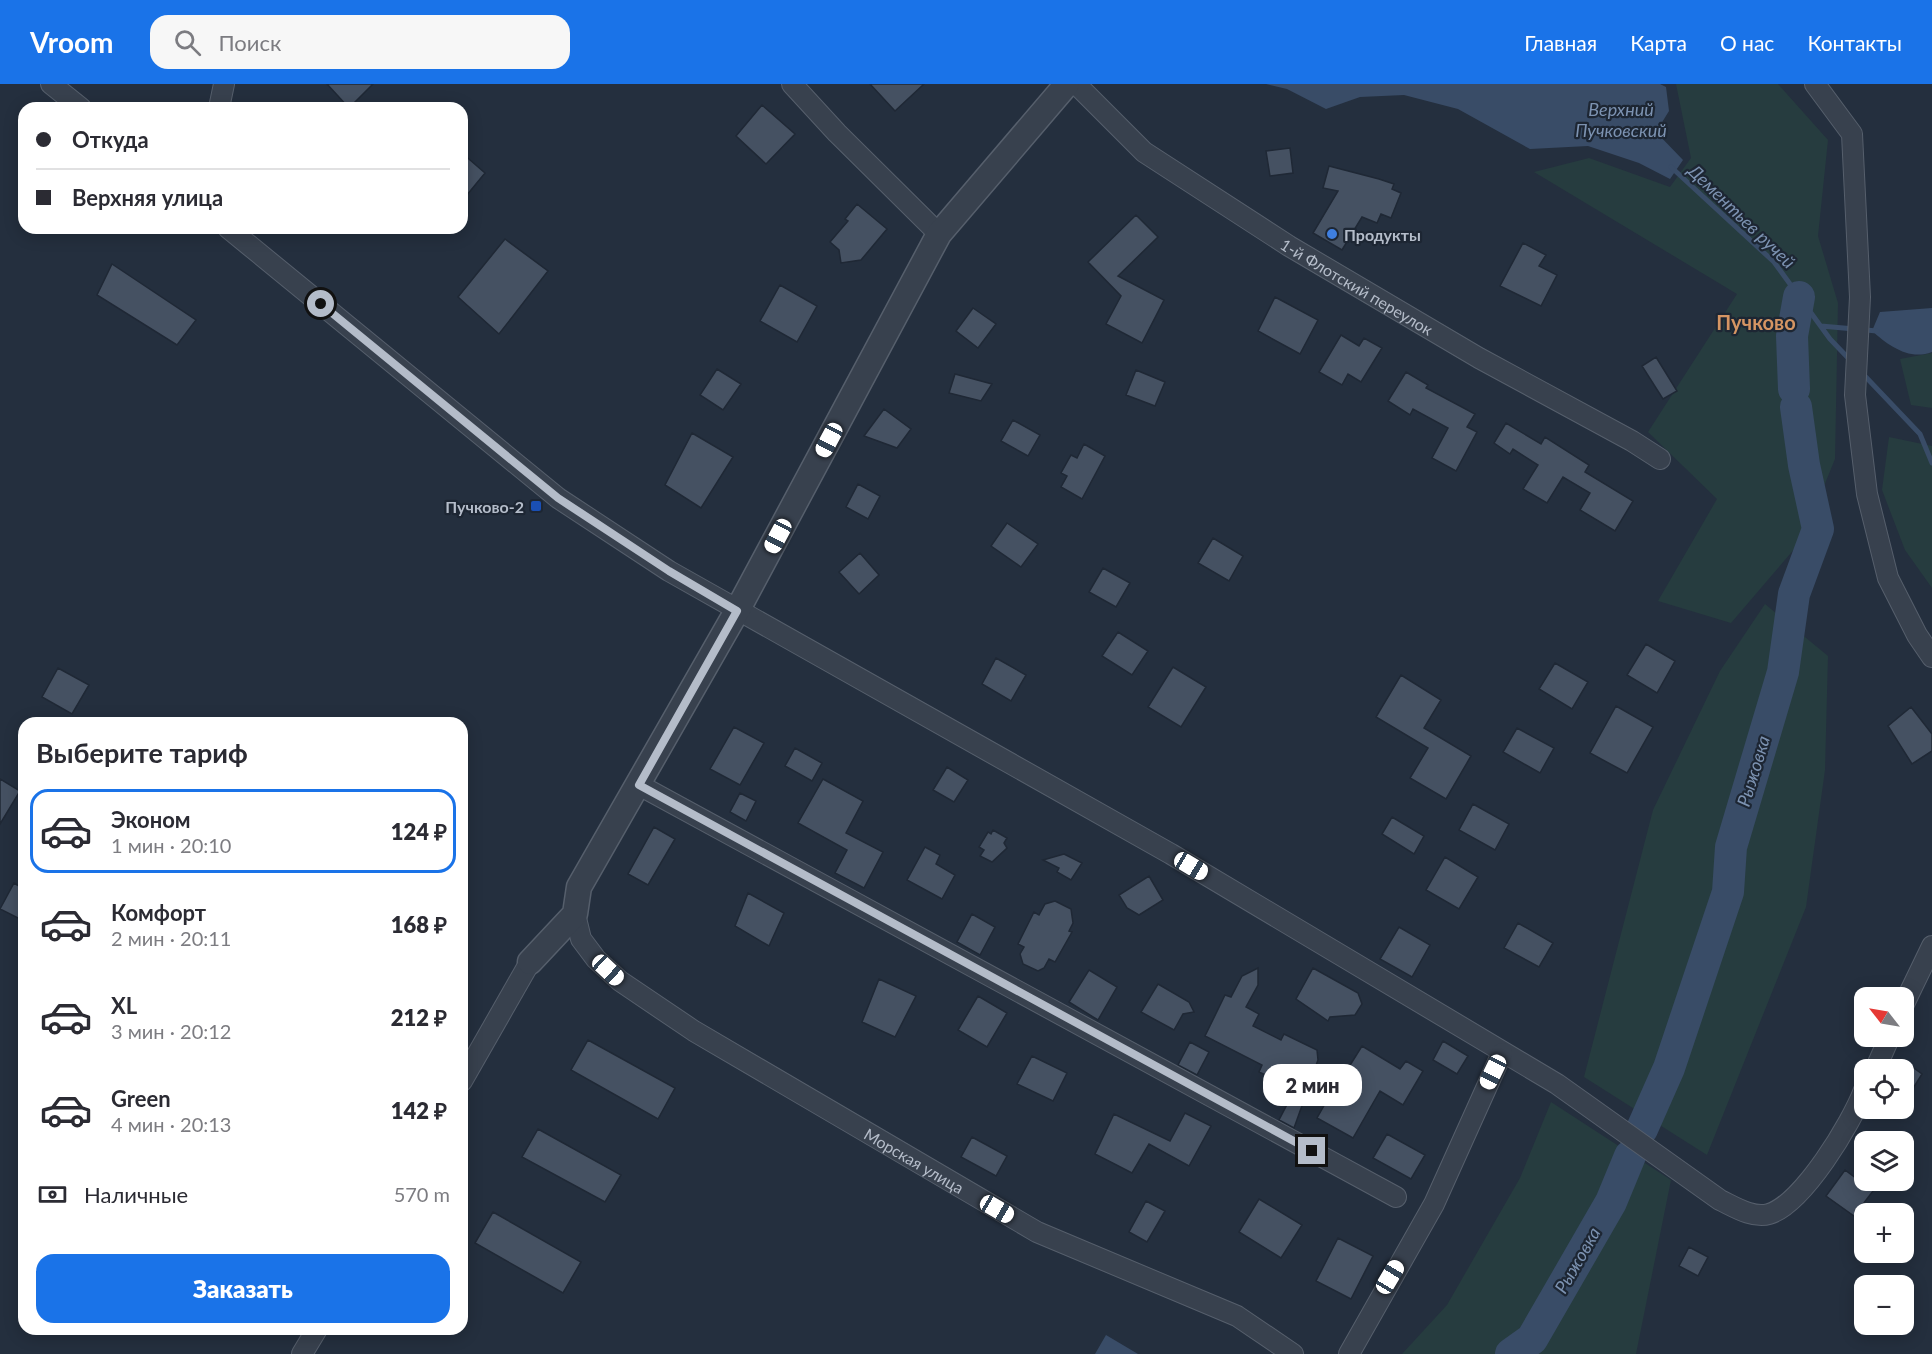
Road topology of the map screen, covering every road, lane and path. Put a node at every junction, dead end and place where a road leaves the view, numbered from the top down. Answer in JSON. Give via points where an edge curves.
{"nodes":[{"id":1,"x":51,"y":84,"type":"edge"},
{"id":2,"x":224,"y":84,"type":"edge"},
{"id":3,"x":792,"y":84,"type":"edge"},
{"id":4,"x":1067,"y":84,"type":"edge"},
{"id":5,"x":1076,"y":84,"type":"edge"},
{"id":6,"x":1815,"y":84,"type":"edge"},
{"id":7,"x":74,"y":102,"type":"edge"},
{"id":8,"x":220,"y":102,"type":"edge"},
{"id":9,"x":235,"y":234,"type":"edge"},
{"id":10,"x":939,"y":234,"type":"junction"},
{"id":11,"x":1660,"y":459,"type":"dead end"},
{"id":12,"x":737,"y":611,"type":"junction"},
{"id":13,"x":1932,"y":657,"type":"edge"},
{"id":14,"x":639,"y":785,"type":"junction"},
{"id":15,"x":575,"y":914,"type":"junction"},
{"id":16,"x":1932,"y":946,"type":"edge"},
{"id":17,"x":530,"y":962,"type":"joint"},
{"id":18,"x":1912,"y":987,"type":"edge"},
{"id":19,"x":1502,"y":1053,"type":"junction"},
{"id":20,"x":468,"y":1070,"type":"edge"},
{"id":21,"x":1854,"y":1109,"type":"edge"},
{"id":22,"x":1396,"y":1197,"type":"dead end"},
{"id":23,"x":313,"y":1335,"type":"edge"},
{"id":24,"x":302,"y":1354,"type":"edge"},
{"id":25,"x":1293,"y":1354,"type":"edge"},
{"id":26,"x":1349,"y":1354,"type":"edge"}],
"edges":[{"from":1,"to":7,"type":"street"},
{"from":2,"to":8,"type":"street"},
{"from":3,"to":10,"type":"street"},
{"from":4,"to":10,"type":"street"},
{"from":5,"to":11,"type":"street","name":"1-й Флотский переулок","via":[[1144,152],[1279,240]]},
{"from":6,"to":13,"type":"street","via":[[1852,134],[1860,297],[1855,394],[1867,494],[1888,578]]},
{"from":9,"to":12,"type":"street","via":[[558,498]]},
{"from":10,"to":12,"type":"street"},
{"from":12,"to":14,"type":"street"},
{"from":12,"to":19,"type":"street","via":[[1171,854]]},
{"from":14,"to":15,"type":"street","via":[[579,887]]},
{"from":14,"to":22,"type":"street"},
{"from":15,"to":17,"type":"street"},
{"from":15,"to":25,"type":"street","name":"Морская улица","via":[[581,939],[596,959],[620,981],[694,1031],[1037,1232],[1237,1316]]},
{"from":16,"to":18,"type":"street"},
{"from":17,"to":20,"type":"street"},
{"from":19,"to":21,"type":"street","via":[[1557,1084],[1720,1200],[1750,1213],[1768,1214],[1788,1203],[1836,1144]]},
{"from":19,"to":26,"type":"street","via":[[1434,1203]]},
{"from":23,"to":24,"type":"street"}]}
